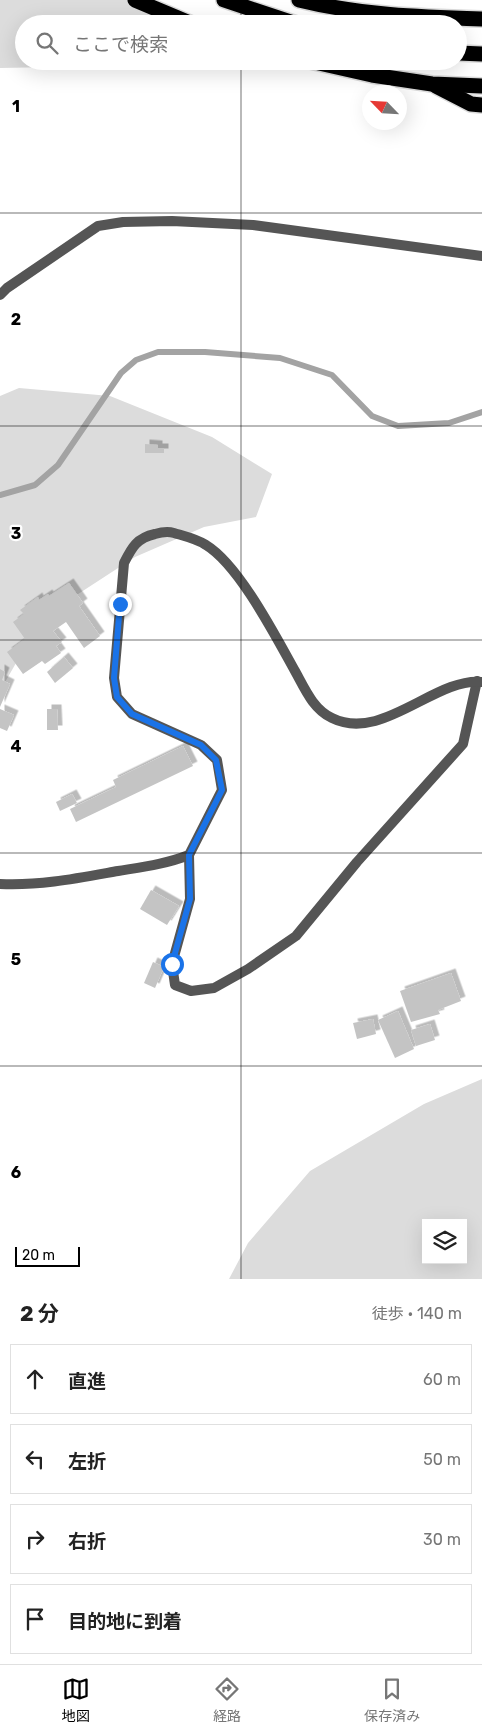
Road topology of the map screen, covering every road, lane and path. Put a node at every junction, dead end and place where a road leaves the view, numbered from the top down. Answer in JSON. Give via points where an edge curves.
{"nodes":[{"id":1,"x":135,"y":0,"type":"edge"},
{"id":2,"x":224,"y":0,"type":"edge"},
{"id":3,"x":299,"y":0,"type":"edge"},
{"id":4,"x":171,"y":15,"type":"edge"},
{"id":5,"x":270,"y":15,"type":"edge"},
{"id":6,"x":384,"y":15,"type":"edge"},
{"id":7,"x":467,"y":18,"type":"edge"},
{"id":8,"x":482,"y":19,"type":"edge"},
{"id":9,"x":467,"y":53,"type":"edge"},
{"id":10,"x":482,"y":54,"type":"edge"},
{"id":11,"x":350,"y":70,"type":"edge"},
{"id":12,"x":432,"y":84,"type":"junction"},
{"id":13,"x":482,"y":86,"type":"edge"},
{"id":14,"x":482,"y":105,"type":"edge"},
{"id":15,"x":482,"y":256,"type":"edge"},
{"id":16,"x":0,"y":295,"type":"edge"},
{"id":17,"x":480,"y":682,"type":"edge"},
{"id":18,"x":189,"y":855,"type":"junction"},
{"id":19,"x":0,"y":884,"type":"edge"}],
"edges":[{"from":1,"to":4,"type":"highway"},
{"from":2,"to":5,"type":"highway"},
{"from":3,"to":6,"type":"highway"},
{"from":7,"to":8,"type":"highway"},
{"from":9,"to":10,"type":"highway"},
{"from":11,"to":12,"type":"highway"},
{"from":12,"to":13,"type":"highway"},
{"from":12,"to":14,"type":"highway","via":[[471,104]]},
{"from":15,"to":16,"type":"street","via":[[253,225],[123,222],[98,226]]},
{"from":17,"to":18,"type":"street","via":[[463,744],[357,862],[296,936],[214,988],[191,991],[175,985],[172,964],[190,899]]},
{"from":17,"to":18,"type":"street","via":[[469,680],[384,718],[354,724],[332,718],[314,705],[229,566],[206,545],[183,536],[167,531],[144,536],[132,547],[124,564],[114,678],[117,697],[132,714],[201,745],[216,760],[222,790]]},
{"from":18,"to":19,"type":"street","via":[[171,862],[84,877],[26,885]]}]}
